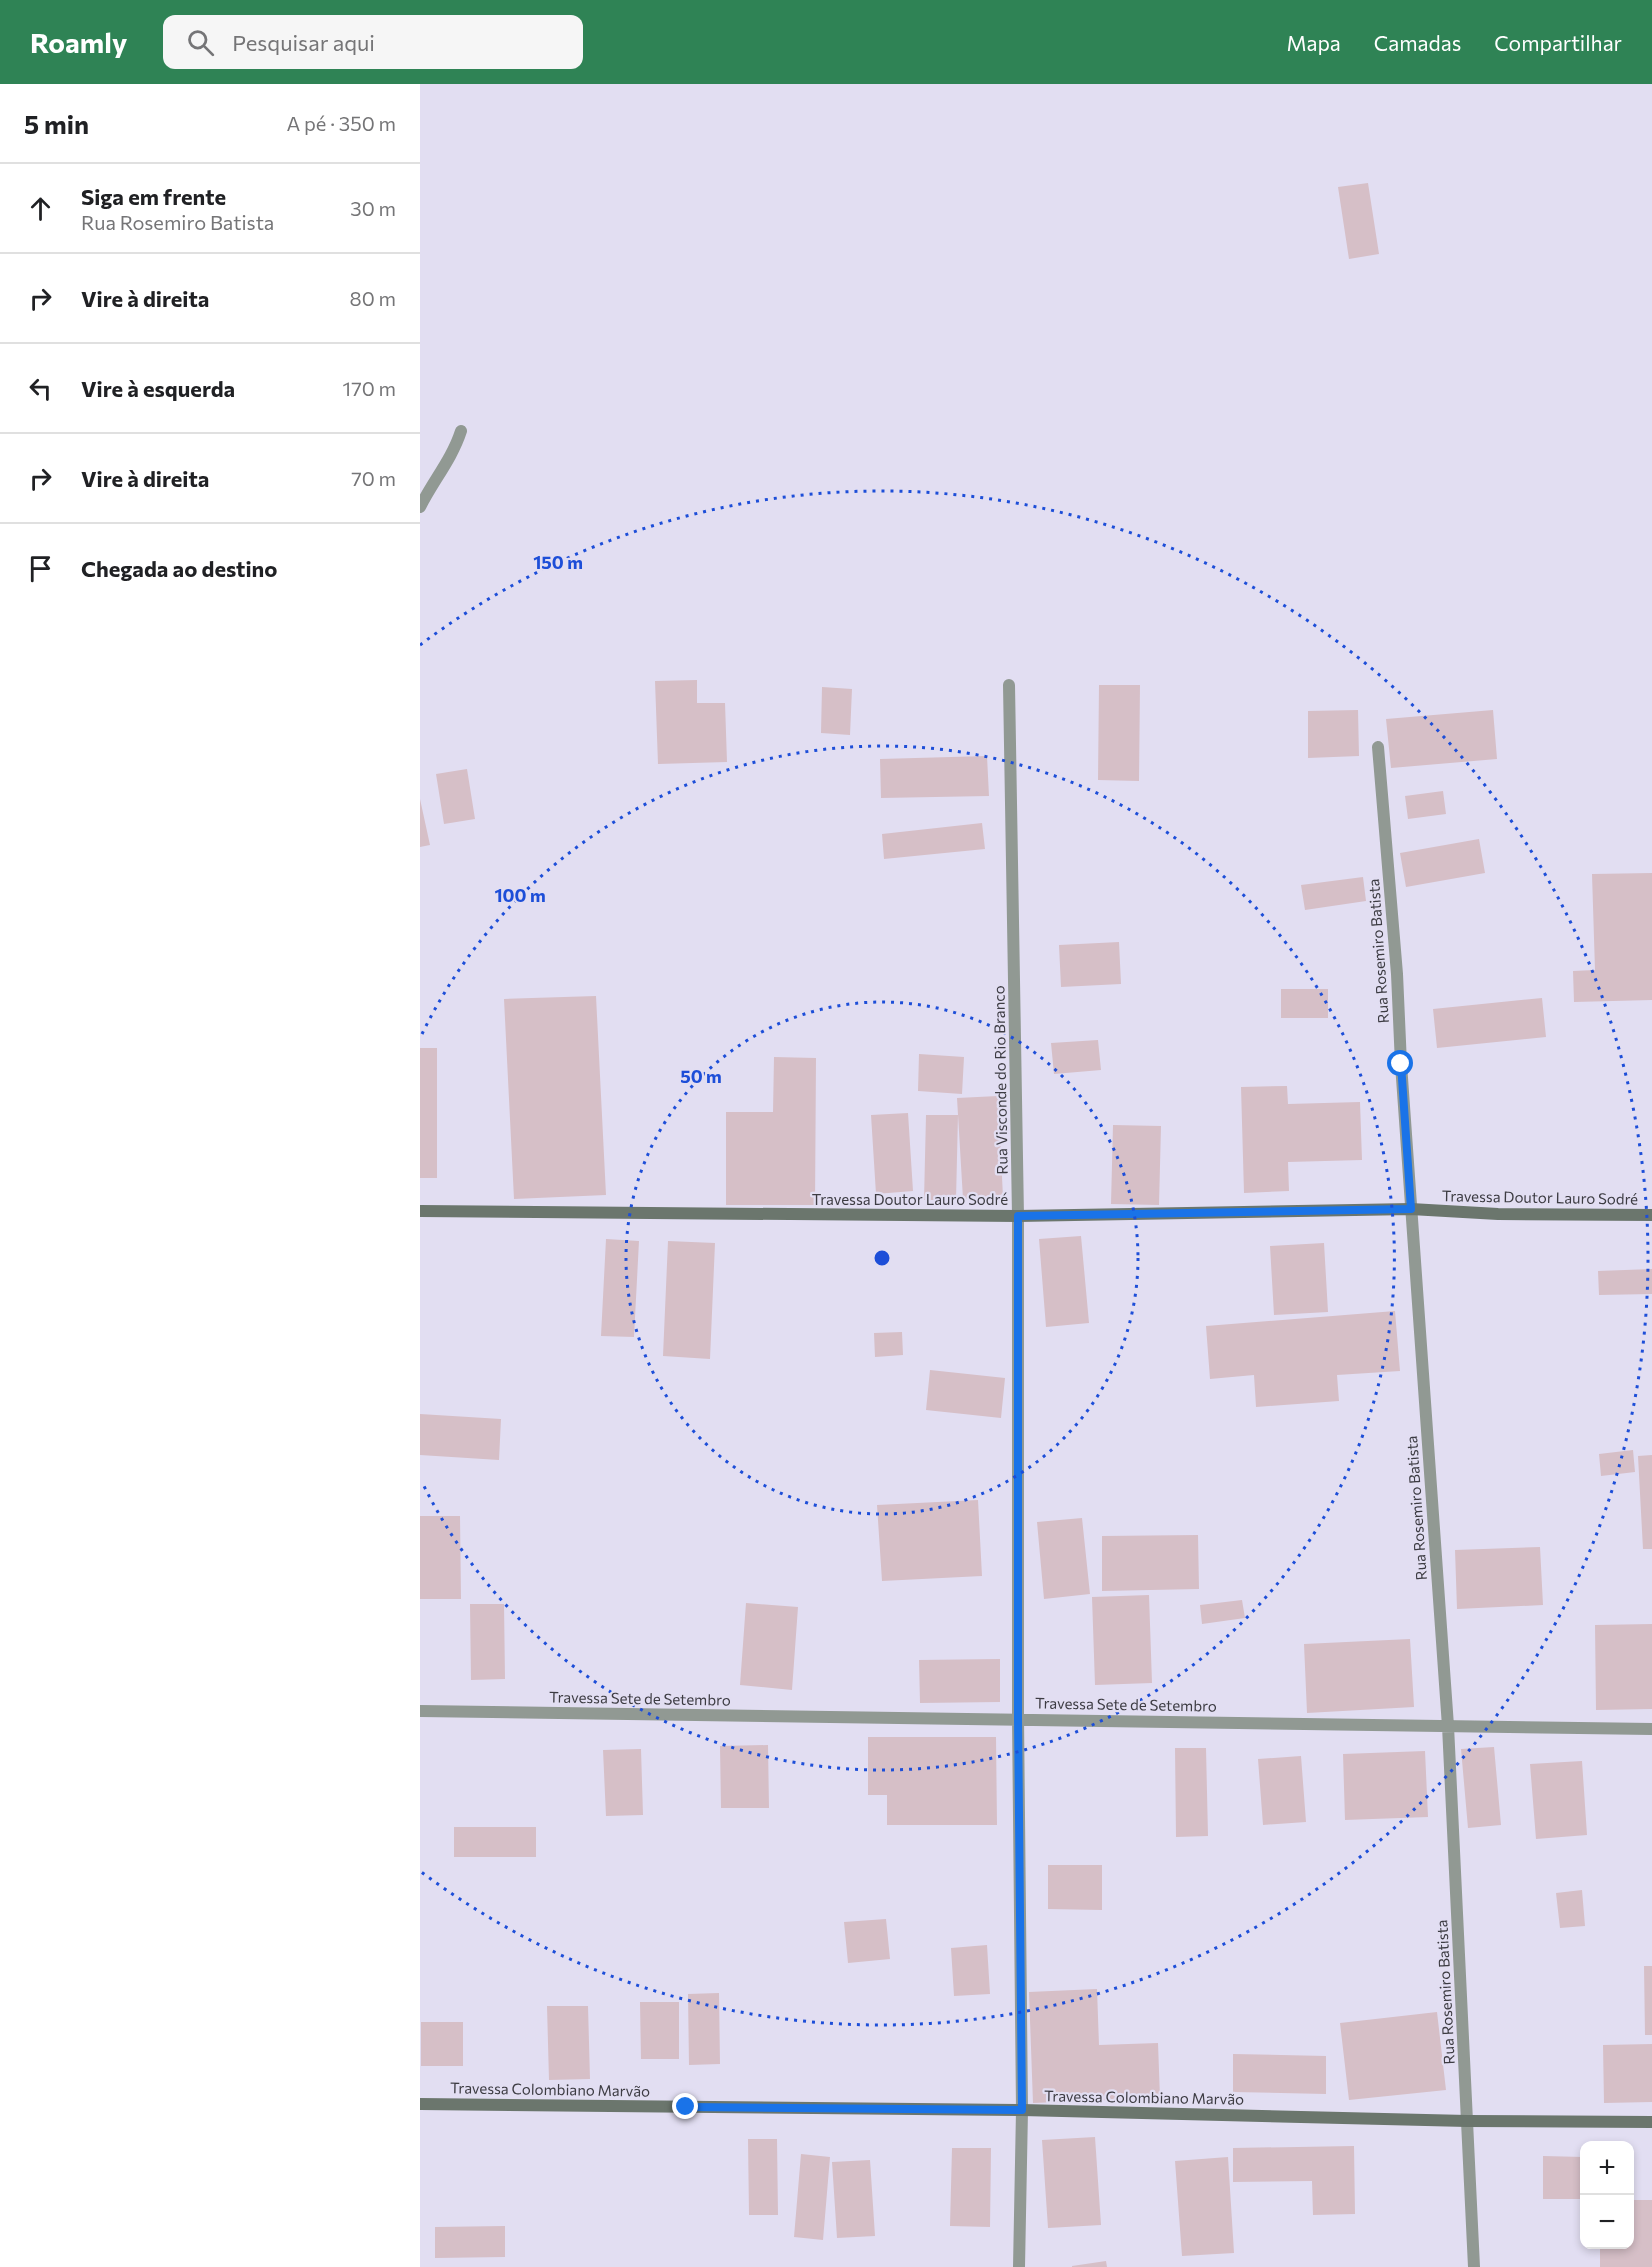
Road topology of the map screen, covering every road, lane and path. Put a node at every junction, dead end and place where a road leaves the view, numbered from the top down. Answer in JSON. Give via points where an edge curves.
{"nodes":[{"id":1,"x":461,"y":431,"type":"dead end"},
{"id":2,"x":420,"y":507,"type":"edge"},
{"id":3,"x":1009,"y":685,"type":"dead end"},
{"id":4,"x":1378,"y":747,"type":"dead end"},
{"id":5,"x":1411,"y":1209,"type":"junction"},
{"id":6,"x":420,"y":1211,"type":"edge"},
{"id":7,"x":1652,"y":1215,"type":"edge"},
{"id":8,"x":1018,"y":1216,"type":"junction"},
{"id":9,"x":420,"y":1711,"type":"edge"},
{"id":10,"x":1018,"y":1718,"type":"junction"},
{"id":11,"x":1448,"y":1726,"type":"junction"},
{"id":12,"x":1652,"y":1729,"type":"edge"},
{"id":13,"x":420,"y":2104,"type":"edge"},
{"id":14,"x":1022,"y":2110,"type":"junction"},
{"id":15,"x":1467,"y":2121,"type":"junction"},
{"id":16,"x":1652,"y":2122,"type":"edge"},
{"id":17,"x":1019,"y":2267,"type":"edge"},
{"id":18,"x":1474,"y":2267,"type":"edge"}],
"edges":[{"from":1,"to":2,"type":"street","via":[[455,450]]},
{"from":3,"to":8,"type":"street","name":"Rua Visconde do Rio Branco"},
{"from":4,"to":5,"type":"street","name":"Rua Rosemiro Batista"},
{"from":5,"to":7,"type":"street","name":"Travessa Doutor Lauro Sodré"},
{"from":5,"to":8,"type":"street","name":"Travessa Doutor Lauro Sodré"},
{"from":5,"to":11,"type":"street","name":"Rua Rosemiro Batista"},
{"from":6,"to":8,"type":"street","name":"Travessa Doutor Lauro Sodré"},
{"from":8,"to":10,"type":"street","name":"Rua Visconde do Rio Branco"},
{"from":9,"to":10,"type":"street","name":"Travessa Sete de Setembro"},
{"from":10,"to":11,"type":"street","name":"Travessa Sete de Setembro"},
{"from":10,"to":14,"type":"street","name":"Rua Visconde do Rio Branco"},
{"from":11,"to":12,"type":"street","name":"Travessa Sete de Setembro"},
{"from":11,"to":15,"type":"street","name":"Rua Rosemiro Batista"},
{"from":13,"to":14,"type":"street","name":"Travessa Colombiano Marvão"},
{"from":14,"to":15,"type":"street","name":"Travessa Colombiano Marvão"},
{"from":14,"to":17,"type":"street","name":"Rua Visconde do Rio Branco"},
{"from":15,"to":16,"type":"street","name":"Travessa Colombiano Marvão"},
{"from":15,"to":18,"type":"street","name":"Rua Rosemiro Batista"}]}
